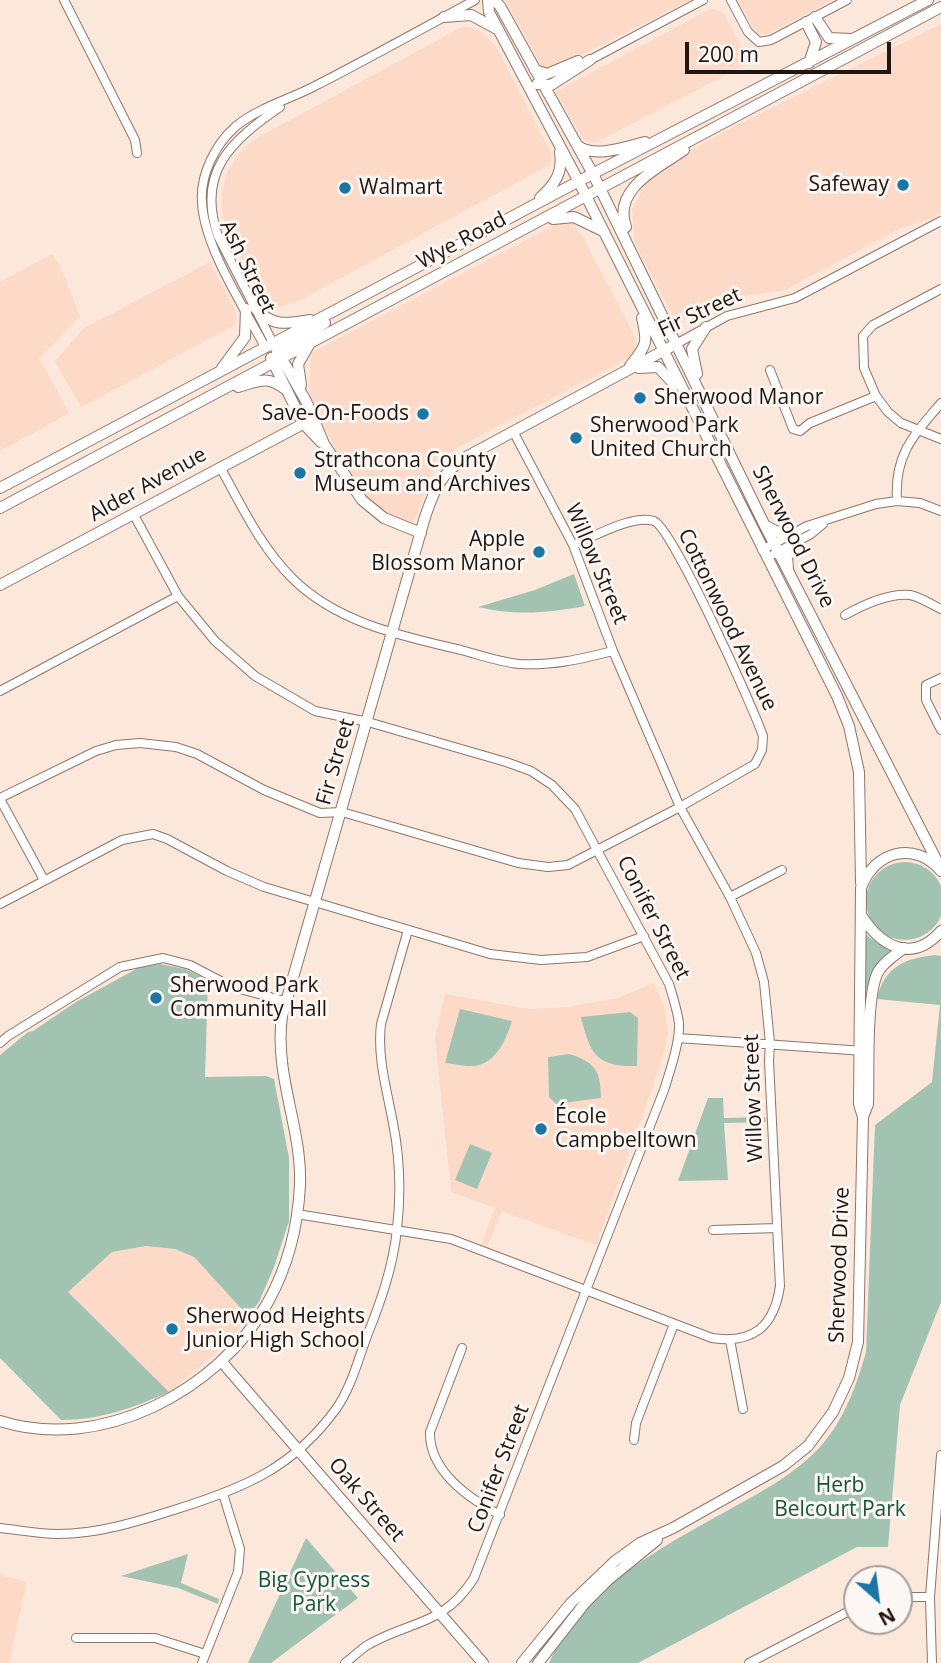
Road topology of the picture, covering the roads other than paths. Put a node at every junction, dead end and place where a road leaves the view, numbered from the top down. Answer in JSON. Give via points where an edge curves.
{"nodes":[{"id":1,"x":64,"y":0,"type":"edge"},
{"id":2,"x":475,"y":0,"type":"edge"},
{"id":3,"x":488,"y":0,"type":"edge"},
{"id":4,"x":494,"y":0,"type":"edge"},
{"id":5,"x":703,"y":0,"type":"edge"},
{"id":6,"x":731,"y":0,"type":"edge"},
{"id":7,"x":846,"y":0,"type":"edge"},
{"id":8,"x":928,"y":0,"type":"edge"},
{"id":9,"x":941,"y":7,"type":"edge"},
{"id":10,"x":444,"y":17,"type":"junction"},
{"id":11,"x":811,"y":19,"type":"junction"},
{"id":12,"x":499,"y":30,"type":"junction"},
{"id":13,"x":854,"y":39,"type":"junction"},
{"id":14,"x":509,"y":50,"type":"junction"},
{"id":15,"x":590,"y":60,"type":"junction"},
{"id":16,"x":809,"y":63,"type":"junction"},
{"id":17,"x":535,"y":70,"type":"junction"},
{"id":18,"x":543,"y":85,"type":"junction"},
{"id":19,"x":728,"y":120,"type":"junction"},
{"id":20,"x":659,"y":139,"type":"junction"},
{"id":21,"x":559,"y":145,"type":"junction"},
{"id":22,"x":577,"y":145,"type":"junction"},
{"id":23,"x":137,"y":153,"type":"dead end"},
{"id":24,"x":593,"y":173,"type":"junction"},
{"id":25,"x":579,"y":181,"type":"junction"},
{"id":26,"x":601,"y":188,"type":"junction"},
{"id":27,"x":587,"y":197,"type":"junction"},
{"id":28,"x":528,"y":208,"type":"junction"},
{"id":29,"x":543,"y":220,"type":"junction"},
{"id":30,"x":941,"y":221,"type":"edge"},
{"id":31,"x":604,"y":231,"type":"junction"},
{"id":32,"x":646,"y":283,"type":"junction"},
{"id":33,"x":941,"y":289,"type":"edge"},
{"id":34,"x":368,"y":292,"type":"junction"},
{"id":35,"x":636,"y":297,"type":"junction"},
{"id":36,"x":250,"y":309,"type":"junction"},
{"id":37,"x":320,"y":318,"type":"junction"},
{"id":38,"x":706,"y":327,"type":"junction"},
{"id":39,"x":311,"y":342,"type":"junction"},
{"id":40,"x":676,"y":344,"type":"junction"},
{"id":41,"x":664,"y":351,"type":"junction"},
{"id":42,"x":275,"y":353,"type":"junction"},
{"id":43,"x":626,"y":370,"type":"junction"},
{"id":44,"x":770,"y":370,"type":"dead end"},
{"id":45,"x":217,"y":374,"type":"junction"},
{"id":46,"x":287,"y":391,"type":"junction"},
{"id":47,"x":216,"y":394,"type":"junction"},
{"id":48,"x":876,"y":397,"type":"junction"},
{"id":49,"x":306,"y":401,"type":"junction"},
{"id":50,"x":941,"y":402,"type":"edge"},
{"id":51,"x":688,"y":403,"type":"junction"},
{"id":52,"x":710,"y":413,"type":"junction"},
{"id":53,"x":308,"y":420,"type":"junction"},
{"id":54,"x":919,"y":429,"type":"junction"},
{"id":55,"x":513,"y":431,"type":"junction"},
{"id":56,"x":941,"y":439,"type":"edge"},
{"id":57,"x":220,"y":467,"type":"junction"},
{"id":58,"x":0,"y":488,"type":"edge"},
{"id":59,"x":897,"y":501,"type":"junction"},
{"id":60,"x":0,"y":508,"type":"edge"},
{"id":61,"x":941,"y":511,"type":"edge"},
{"id":62,"x":134,"y":515,"type":"junction"},
{"id":63,"x":764,"y":524,"type":"junction"},
{"id":64,"x":421,"y":533,"type":"junction"},
{"id":65,"x":796,"y":538,"type":"junction"},
{"id":66,"x":573,"y":545,"type":"junction"},
{"id":67,"x":776,"y":548,"type":"junction"},
{"id":68,"x":764,"y":554,"type":"junction"},
{"id":69,"x":788,"y":571,"type":"junction"},
{"id":70,"x":0,"y":585,"type":"edge"},
{"id":71,"x":178,"y":596,"type":"junction"},
{"id":72,"x":941,"y":609,"type":"edge"},
{"id":73,"x":845,"y":615,"type":"dead end"},
{"id":74,"x":391,"y":633,"type":"junction"},
{"id":75,"x":613,"y":651,"type":"junction"},
{"id":76,"x":941,"y":678,"type":"edge"},
{"id":77,"x":0,"y":691,"type":"edge"},
{"id":78,"x":368,"y":722,"type":"junction"},
{"id":79,"x":941,"y":730,"type":"edge"},
{"id":80,"x":0,"y":798,"type":"edge"},
{"id":81,"x":680,"y":807,"type":"junction"},
{"id":82,"x":342,"y":813,"type":"junction"},
{"id":83,"x":598,"y":850,"type":"junction"},
{"id":84,"x":782,"y":870,"type":"dead end"},
{"id":85,"x":941,"y":870,"type":"edge"},
{"id":86,"x":44,"y":880,"type":"junction"},
{"id":87,"x":861,"y":888,"type":"junction"},
{"id":88,"x":730,"y":897,"type":"junction"},
{"id":89,"x":315,"y":902,"type":"junction"},
{"id":90,"x":0,"y":904,"type":"edge"},
{"id":91,"x":861,"y":915,"type":"junction"},
{"id":92,"x":408,"y":930,"type":"junction"},
{"id":93,"x":941,"y":931,"type":"edge"},
{"id":94,"x":644,"y":936,"type":"junction"},
{"id":95,"x":941,"y":942,"type":"edge"},
{"id":96,"x":929,"y":943,"type":"junction"},
{"id":97,"x":904,"y":948,"type":"junction"},
{"id":98,"x":285,"y":1001,"type":"junction"},
{"id":99,"x":678,"y":1038,"type":"junction"},
{"id":100,"x":770,"y":1043,"type":"junction"},
{"id":101,"x":0,"y":1044,"type":"edge"},
{"id":102,"x":864,"y":1051,"type":"junction"},
{"id":103,"x":297,"y":1214,"type":"junction"},
{"id":104,"x":778,"y":1228,"type":"junction"},
{"id":105,"x":397,"y":1230,"type":"junction"},
{"id":106,"x":713,"y":1230,"type":"dead end"},
{"id":107,"x":586,"y":1290,"type":"junction"},
{"id":108,"x":674,"y":1324,"type":"junction"},
{"id":109,"x":730,"y":1340,"type":"junction"},
{"id":110,"x":462,"y":1348,"type":"dead end"},
{"id":111,"x":221,"y":1362,"type":"junction"},
{"id":112,"x":743,"y":1409,"type":"dead end"},
{"id":113,"x":0,"y":1421,"type":"edge"},
{"id":114,"x":634,"y":1440,"type":"dead end"},
{"id":115,"x":298,"y":1450,"type":"junction"},
{"id":116,"x":941,"y":1455,"type":"edge"},
{"id":117,"x":223,"y":1494,"type":"junction"},
{"id":118,"x":500,"y":1515,"type":"junction"},
{"id":119,"x":0,"y":1528,"type":"edge"},
{"id":120,"x":667,"y":1532,"type":"junction"},
{"id":121,"x":913,"y":1597,"type":"edge"},
{"id":122,"x":930,"y":1597,"type":"junction"},
{"id":123,"x":440,"y":1614,"type":"junction"},
{"id":124,"x":843,"y":1614,"type":"edge"},
{"id":125,"x":76,"y":1638,"type":"dead end"},
{"id":126,"x":203,"y":1659,"type":"edge"},
{"id":127,"x":542,"y":1660,"type":"edge"},
{"id":128,"x":345,"y":1663,"type":"edge"},
{"id":129,"x":483,"y":1663,"type":"edge"},
{"id":130,"x":522,"y":1663,"type":"edge"},
{"id":131,"x":749,"y":1663,"type":"edge"},
{"id":132,"x":932,"y":1663,"type":"edge"}],
"edges":[{"from":1,"to":23,"type":"street","via":[[135,140]]},
{"from":2,"to":10,"type":"street","name":"Ash Street"},
{"from":3,"to":12,"type":"main road","name":"Sherwood Drive"},
{"from":4,"to":17,"type":"main road","name":"Sherwood Drive"},
{"from":5,"to":15,"type":"street"},
{"from":6,"to":11,"type":"street","via":[[748,32],[759,42]]},
{"from":7,"to":11,"type":"street"},
{"from":8,"to":13,"type":"main road","name":"Wye Road"},
{"from":9,"to":19,"type":"main road","name":"Wye Road"},
{"from":10,"to":12,"type":"main road","via":[[471,15]]},
{"from":10,"to":36,"type":"street","name":"Ash Street","via":[[252,116],[217,148],[201,199],[206,232]]},
{"from":11,"to":13,"type":"main road","via":[[829,38]]},
{"from":11,"to":16,"type":"main road","via":[[816,42]]},
{"from":12,"to":14,"type":"main road","name":"Sherwood Drive"},
{"from":13,"to":16,"type":"main road","name":"Wye Road"},
{"from":14,"to":18,"type":"main road","via":[[519,55],[537,84]]},
{"from":14,"to":21,"type":"main road","name":"Sherwood Drive"},
{"from":15,"to":17,"type":"main road","via":[[547,74]]},
{"from":15,"to":18,"type":"main road","via":[[551,85]]},
{"from":16,"to":20,"type":"main road","name":"Wye Road"},
{"from":17,"to":18,"type":"main road","name":"Sherwood Drive"},
{"from":18,"to":22,"type":"main road","name":"Sherwood Drive"},
{"from":19,"to":26,"type":"main road","name":"Wye Road"},
{"from":19,"to":32,"type":"main road","via":[[642,180],[626,198],[622,218]]},
{"from":20,"to":22,"type":"main road","via":[[605,150]]},
{"from":20,"to":24,"type":"main road","name":"Wye Road"},
{"from":21,"to":25,"type":"main road","name":"Sherwood Drive"},
{"from":21,"to":28,"type":"main road","via":[[560,173]]},
{"from":22,"to":24,"type":"main road","name":"Sherwood Drive"},
{"from":24,"to":25,"type":"main road","name":"Wye Road"},
{"from":24,"to":26,"type":"main road","name":"Sherwood Drive"},
{"from":25,"to":27,"type":"main road","name":"Sherwood Drive"},
{"from":25,"to":28,"type":"main road","name":"Wye Road"},
{"from":26,"to":27,"type":"main road","name":"Wye Road"},
{"from":26,"to":32,"type":"main road","name":"Sherwood Drive"},
{"from":27,"to":29,"type":"main road","name":"Wye Road"},
{"from":27,"to":31,"type":"main road","name":"Sherwood Drive"},
{"from":28,"to":34,"type":"main road","name":"Wye Road"},
{"from":29,"to":31,"type":"main road","via":[[574,217]]},
{"from":29,"to":39,"type":"main road","name":"Wye Road"},
{"from":30,"to":38,"type":"street","name":"Fir Street","via":[[802,295],[737,312]]},
{"from":31,"to":35,"type":"main road","name":"Sherwood Drive"},
{"from":32,"to":40,"type":"main road","name":"Sherwood Drive"},
{"from":33,"to":48,"type":"street","via":[[873,325],[863,336],[864,368]]},
{"from":34,"to":37,"type":"main road","name":"Wye Road"},
{"from":34,"to":42,"type":"main road","via":[[363,301]]},
{"from":35,"to":41,"type":"main road","name":"Sherwood Drive"},
{"from":35,"to":43,"type":"main road","via":[[647,340]]},
{"from":36,"to":37,"type":"main road","via":[[279,323]]},
{"from":36,"to":42,"type":"street","name":"Ash Street"},
{"from":36,"to":45,"type":"main road","via":[[245,337]]},
{"from":37,"to":42,"type":"main road","name":"Wye Road"},
{"from":38,"to":40,"type":"street","name":"Fir Street"},
{"from":38,"to":52,"type":"main road","via":[[692,351]]},
{"from":39,"to":42,"type":"main road","name":"Wye Road"},
{"from":39,"to":49,"type":"main road","via":[[298,363]]},
{"from":40,"to":41,"type":"main road","name":"Fir Street"},
{"from":40,"to":52,"type":"main road","name":"Sherwood Drive"},
{"from":41,"to":43,"type":"main road","name":"Fir Street"},
{"from":41,"to":51,"type":"main road","name":"Sherwood Drive"},
{"from":42,"to":45,"type":"main road","name":"Wye Road"},
{"from":42,"to":46,"type":"main road","name":"Ash Street"},
{"from":42,"to":47,"type":"main road","name":"Wye Road"},
{"from":42,"to":49,"type":"main road","name":"Ash Street"},
{"from":43,"to":51,"type":"main road","via":[[658,367]]},
{"from":43,"to":55,"type":"main road","name":"Fir Street"},
{"from":44,"to":48,"type":"street","via":[[793,429]]},
{"from":45,"to":58,"type":"main road","name":"Wye Road"},
{"from":46,"to":47,"type":"main road","via":[[266,380]]},
{"from":46,"to":53,"type":"main road","name":"Ash Street"},
{"from":47,"to":60,"type":"main road","name":"Wye Road"},
{"from":48,"to":54,"type":"street","via":[[901,423]]},
{"from":49,"to":53,"type":"main road","name":"Ash Street"},
{"from":50,"to":54,"type":"street"},
{"from":51,"to":68,"type":"main road","name":"Sherwood Drive"},
{"from":52,"to":63,"type":"main road","name":"Sherwood Drive"},
{"from":53,"to":57,"type":"main road","name":"Alder Avenue"},
{"from":53,"to":64,"type":"main road","name":"Ash Street","via":[[373,510]]},
{"from":54,"to":56,"type":"street"},
{"from":54,"to":59,"type":"street","via":[[899,465]]},
{"from":55,"to":64,"type":"main road","name":"Fir Street","via":[[466,457],[437,483]]},
{"from":55,"to":66,"type":"street","name":"Willow Street"},
{"from":57,"to":62,"type":"main road","name":"Alder Avenue"},
{"from":57,"to":74,"type":"street","via":[[261,541],[294,580],[334,609]]},
{"from":59,"to":61,"type":"street"},
{"from":59,"to":65,"type":"street","via":[[807,526]]},
{"from":62,"to":70,"type":"main road","name":"Alder Avenue"},
{"from":62,"to":71,"type":"street","name":"Conifer Street"},
{"from":63,"to":65,"type":"main road"},
{"from":63,"to":67,"type":"main road","name":"Sherwood Drive"},
{"from":64,"to":74,"type":"main road","name":"Fir Street"},
{"from":65,"to":67,"type":"street"},
{"from":65,"to":69,"type":"main road","via":[[787,557]]},
{"from":66,"to":75,"type":"street","name":"Willow Street"},
{"from":66,"to":81,"type":"street","name":"Cottonwood Avenue","via":[[638,518],[656,521],[687,570],[757,720],[763,736],[755,764]]},
{"from":67,"to":68,"type":"street"},
{"from":67,"to":69,"type":"main road","name":"Sherwood Drive"},
{"from":68,"to":87,"type":"main road","name":"Sherwood Drive","via":[[849,726],[860,786]]},
{"from":69,"to":85,"type":"main road","name":"Sherwood Drive"},
{"from":71,"to":77,"type":"street"},
{"from":71,"to":78,"type":"street","name":"Conifer Street","via":[[215,641],[255,676],[315,711]]},
{"from":72,"to":73,"type":"street","via":[[910,595],[882,599]]},
{"from":74,"to":75,"type":"street","via":[[517,664],[561,663]]},
{"from":74,"to":78,"type":"main road","name":"Fir Street"},
{"from":75,"to":81,"type":"street","name":"Willow Street"},
{"from":76,"to":79,"type":"street","via":[[926,685],[926,700]]},
{"from":78,"to":82,"type":"main road","name":"Fir Street"},
{"from":78,"to":83,"type":"street","name":"Conifer Street","via":[[531,771],[565,797]]},
{"from":80,"to":82,"type":"street","name":"Cottonwood Avenue","via":[[96,751],[140,743],[197,754],[320,813]]},
{"from":80,"to":86,"type":"street"},
{"from":81,"to":83,"type":"street","name":"Cottonwood Avenue"},
{"from":81,"to":88,"type":"street","name":"Willow Street"},
{"from":82,"to":83,"type":"street","name":"Cottonwood Avenue","via":[[533,866],[568,864]]},
{"from":82,"to":89,"type":"main road","name":"Fir Street"},
{"from":83,"to":94,"type":"street","name":"Conifer Street"},
{"from":84,"to":88,"type":"street"},
{"from":85,"to":87,"type":"main road","via":[[924,856],[899,853],[873,867]]},
{"from":86,"to":89,"type":"street","via":[[122,840],[153,834],[264,887]]},
{"from":86,"to":90,"type":"street"},
{"from":87,"to":91,"type":"main road","name":"Sherwood Drive"},
{"from":88,"to":100,"type":"street","name":"Willow Street","via":[[764,982]]},
{"from":89,"to":92,"type":"street"},
{"from":89,"to":98,"type":"main road","name":"Fir Street"},
{"from":91,"to":97,"type":"main road","via":[[881,940]]},
{"from":91,"to":102,"type":"main road","name":"Sherwood Drive"},
{"from":92,"to":94,"type":"street","via":[[525,960],[587,957]]},
{"from":92,"to":105,"type":"street","via":[[379,1039],[400,1179]]},
{"from":93,"to":96,"type":"main road"},
{"from":94,"to":99,"type":"street","name":"Conifer Street","via":[[669,984]]},
{"from":95,"to":96,"type":"main road"},
{"from":96,"to":97,"type":"main road"},
{"from":97,"to":102,"type":"main road","name":"Sherwood Drive","via":[[886,962],[875,981]]},
{"from":98,"to":101,"type":"street","via":[[232,987],[190,965],[163,958],[120,967]]},
{"from":98,"to":103,"type":"main road","name":"Fir Street","via":[[279,1046],[300,1167]]},
{"from":99,"to":100,"type":"street"},
{"from":99,"to":107,"type":"street","name":"Conifer Street","via":[[664,1090]]},
{"from":100,"to":102,"type":"street"},
{"from":100,"to":104,"type":"street","name":"Willow Street"},
{"from":102,"to":120,"type":"main road","name":"Sherwood Drive","via":[[868,1104],[863,1117],[858,1342],[843,1394],[798,1455]]},
{"from":103,"to":105,"type":"street"},
{"from":103,"to":111,"type":"main road","name":"Fir Street","via":[[284,1265],[267,1304]]},
{"from":104,"to":106,"type":"street"},
{"from":104,"to":109,"type":"street","name":"Willow Street","via":[[780,1286],[775,1313],[752,1333]]},
{"from":105,"to":107,"type":"street","via":[[451,1240]]},
{"from":105,"to":115,"type":"street","via":[[387,1283],[348,1388],[336,1409]]},
{"from":107,"to":108,"type":"street"},
{"from":107,"to":118,"type":"street","name":"Conifer Street"},
{"from":108,"to":109,"type":"street"},
{"from":108,"to":114,"type":"street","via":[[636,1423]]},
{"from":109,"to":112,"type":"street"},
{"from":110,"to":118,"type":"street","via":[[430,1432],[430,1444],[451,1480],[471,1499]]},
{"from":111,"to":113,"type":"main road","name":"Fir Street","via":[[165,1402],[126,1418],[52,1429]]},
{"from":111,"to":115,"type":"main road","name":"Oak Street"},
{"from":115,"to":117,"type":"street","via":[[272,1471]]},
{"from":115,"to":123,"type":"main road","name":"Oak Street"},
{"from":116,"to":122,"type":"street"},
{"from":117,"to":119,"type":"street","via":[[128,1524],[89,1531],[58,1534]]},
{"from":117,"to":126,"type":"street","via":[[240,1549],[238,1572]]},
{"from":118,"to":123,"type":"street","name":"Conifer Street","via":[[474,1578],[464,1594]]},
{"from":120,"to":127,"type":"main road","name":"Sherwood Drive","via":[[608,1580]]},
{"from":120,"to":130,"type":"main road","name":"Sherwood Drive","via":[[640,1543],[598,1577]]},
{"from":121,"to":122,"type":"street"},
{"from":122,"to":132,"type":"street"},
{"from":123,"to":128,"type":"street","name":"Conifer Street","via":[[367,1646]]},
{"from":123,"to":129,"type":"main road","name":"Oak Street"},
{"from":124,"to":131,"type":"street"},
{"from":125,"to":126,"type":"street","via":[[155,1639]]}]}
